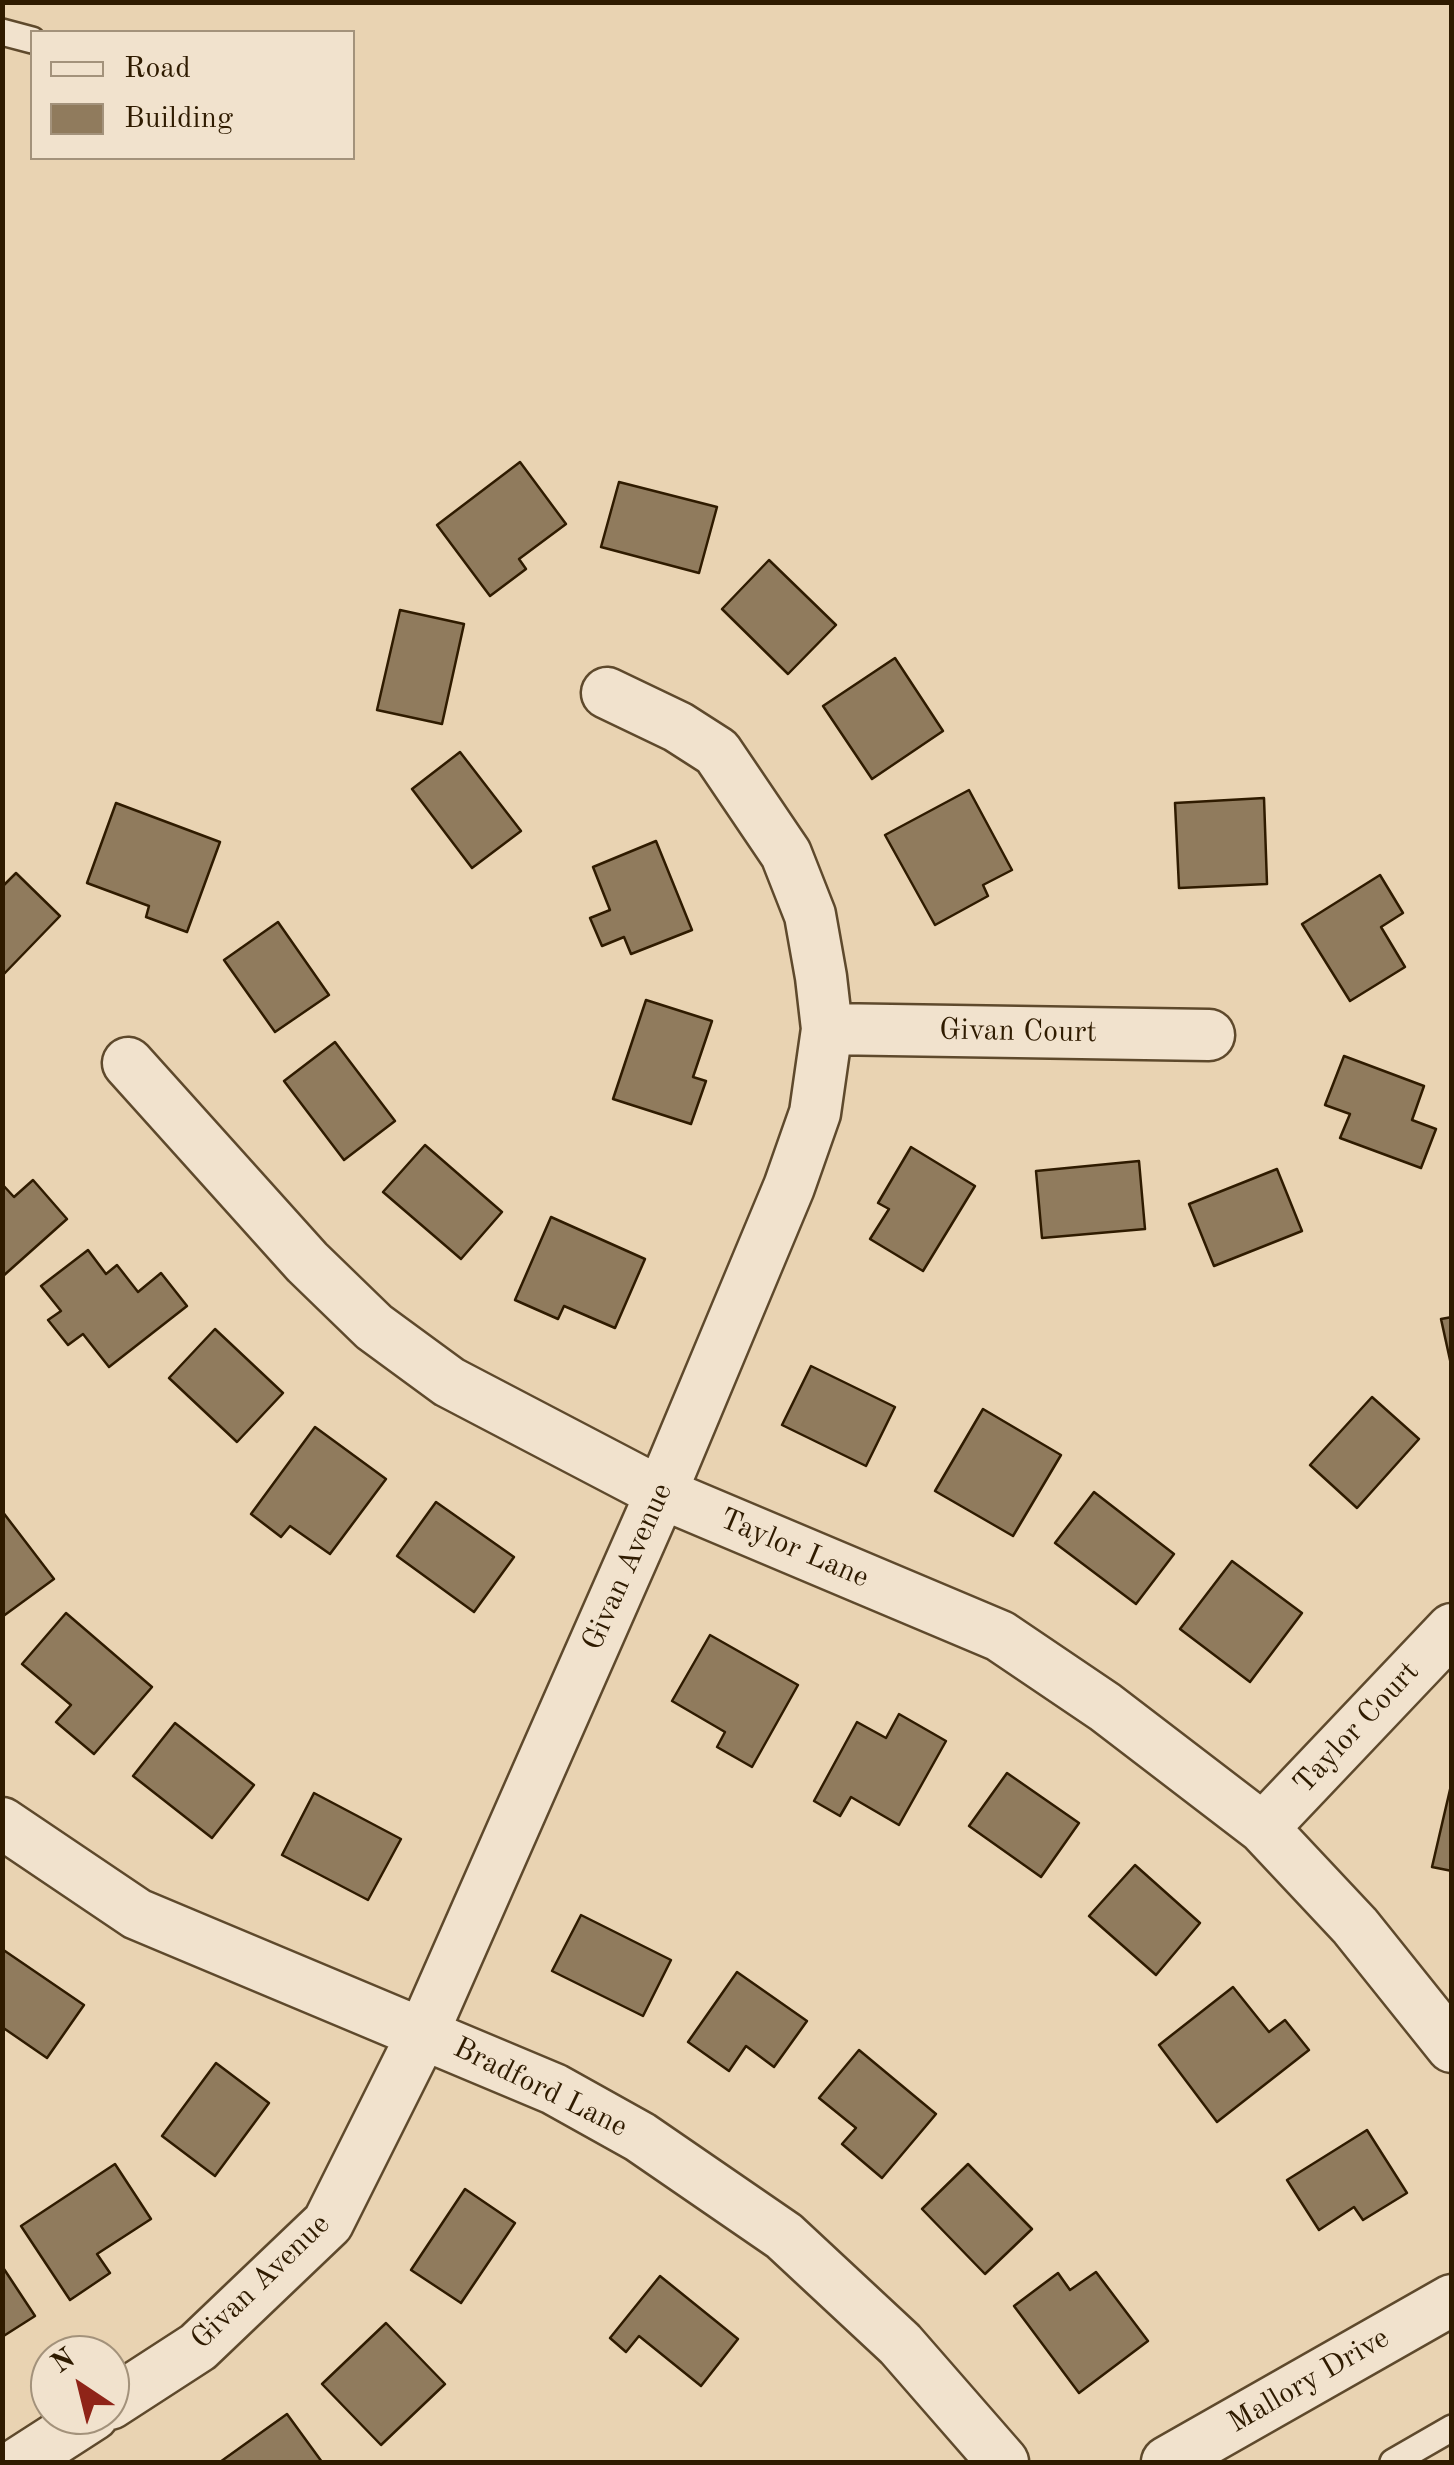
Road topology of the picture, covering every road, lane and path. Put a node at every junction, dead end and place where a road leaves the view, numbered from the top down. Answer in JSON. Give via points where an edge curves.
{"nodes":[{"id":1,"x":2,"y":32,"type":"edge"},
{"id":2,"x":30,"y":39,"type":"edge"},
{"id":3,"x":607,"y":692,"type":"dead end"},
{"id":4,"x":827,"y":1028,"type":"junction"},
{"id":5,"x":1210,"y":1034,"type":"dead end"},
{"id":6,"x":128,"y":1062,"type":"dead end"},
{"id":7,"x":660,"y":1494,"type":"junction"},
{"id":8,"x":1452,"y":1629,"type":"edge"},
{"id":9,"x":2,"y":1823,"type":"edge"},
{"id":10,"x":1263,"y":1828,"type":"junction"},
{"id":11,"x":423,"y":2032,"type":"junction"},
{"id":12,"x":1452,"y":2046,"type":"edge"},
{"id":13,"x":1452,"y":2300,"type":"edge"},
{"id":14,"x":130,"y":2391,"type":"edge"},
{"id":15,"x":1452,"y":2428,"type":"edge"},
{"id":16,"x":62,"y":2435,"type":"edge"},
{"id":17,"x":20,"y":2462,"type":"edge"},
{"id":18,"x":1003,"y":2462,"type":"edge"},
{"id":19,"x":1167,"y":2462,"type":"edge"},
{"id":20,"x":1394,"y":2462,"type":"edge"}],
"edges":[{"from":1,"to":2,"type":"lane"},
{"from":3,"to":4,"type":"street","name":"Givan Avenue","via":[[718,752],[758,809],[786,854],[810,914]]},
{"from":4,"to":5,"type":"street","name":"Givan Court"},
{"from":4,"to":7,"type":"street","name":"Givan Avenue","via":[[815,1113],[790,1187]]},
{"from":6,"to":7,"type":"street","name":"Taylor Lane","via":[[374,1327],[449,1382]]},
{"from":7,"to":10,"type":"street","name":"Taylor Lane","via":[[1000,1636]]},
{"from":7,"to":11,"type":"street","name":"Givan Avenue"},
{"from":8,"to":10,"type":"street","name":"Taylor Court"},
{"from":9,"to":11,"type":"street","name":"Bradford Lane","via":[[137,1914]]},
{"from":10,"to":12,"type":"street","name":"Taylor Lane","via":[[1355,1926]]},
{"from":11,"to":14,"type":"street","name":"Givan Avenue","via":[[328,2223],[198,2347]]},
{"from":11,"to":18,"type":"street","name":"Bradford Lane","via":[[554,2089],[640,2136],[784,2236],[900,2344]]},
{"from":13,"to":19,"type":"street","name":"Mallory Drive"},
{"from":15,"to":20,"type":"lane"},
{"from":16,"to":17,"type":"street"}]}
